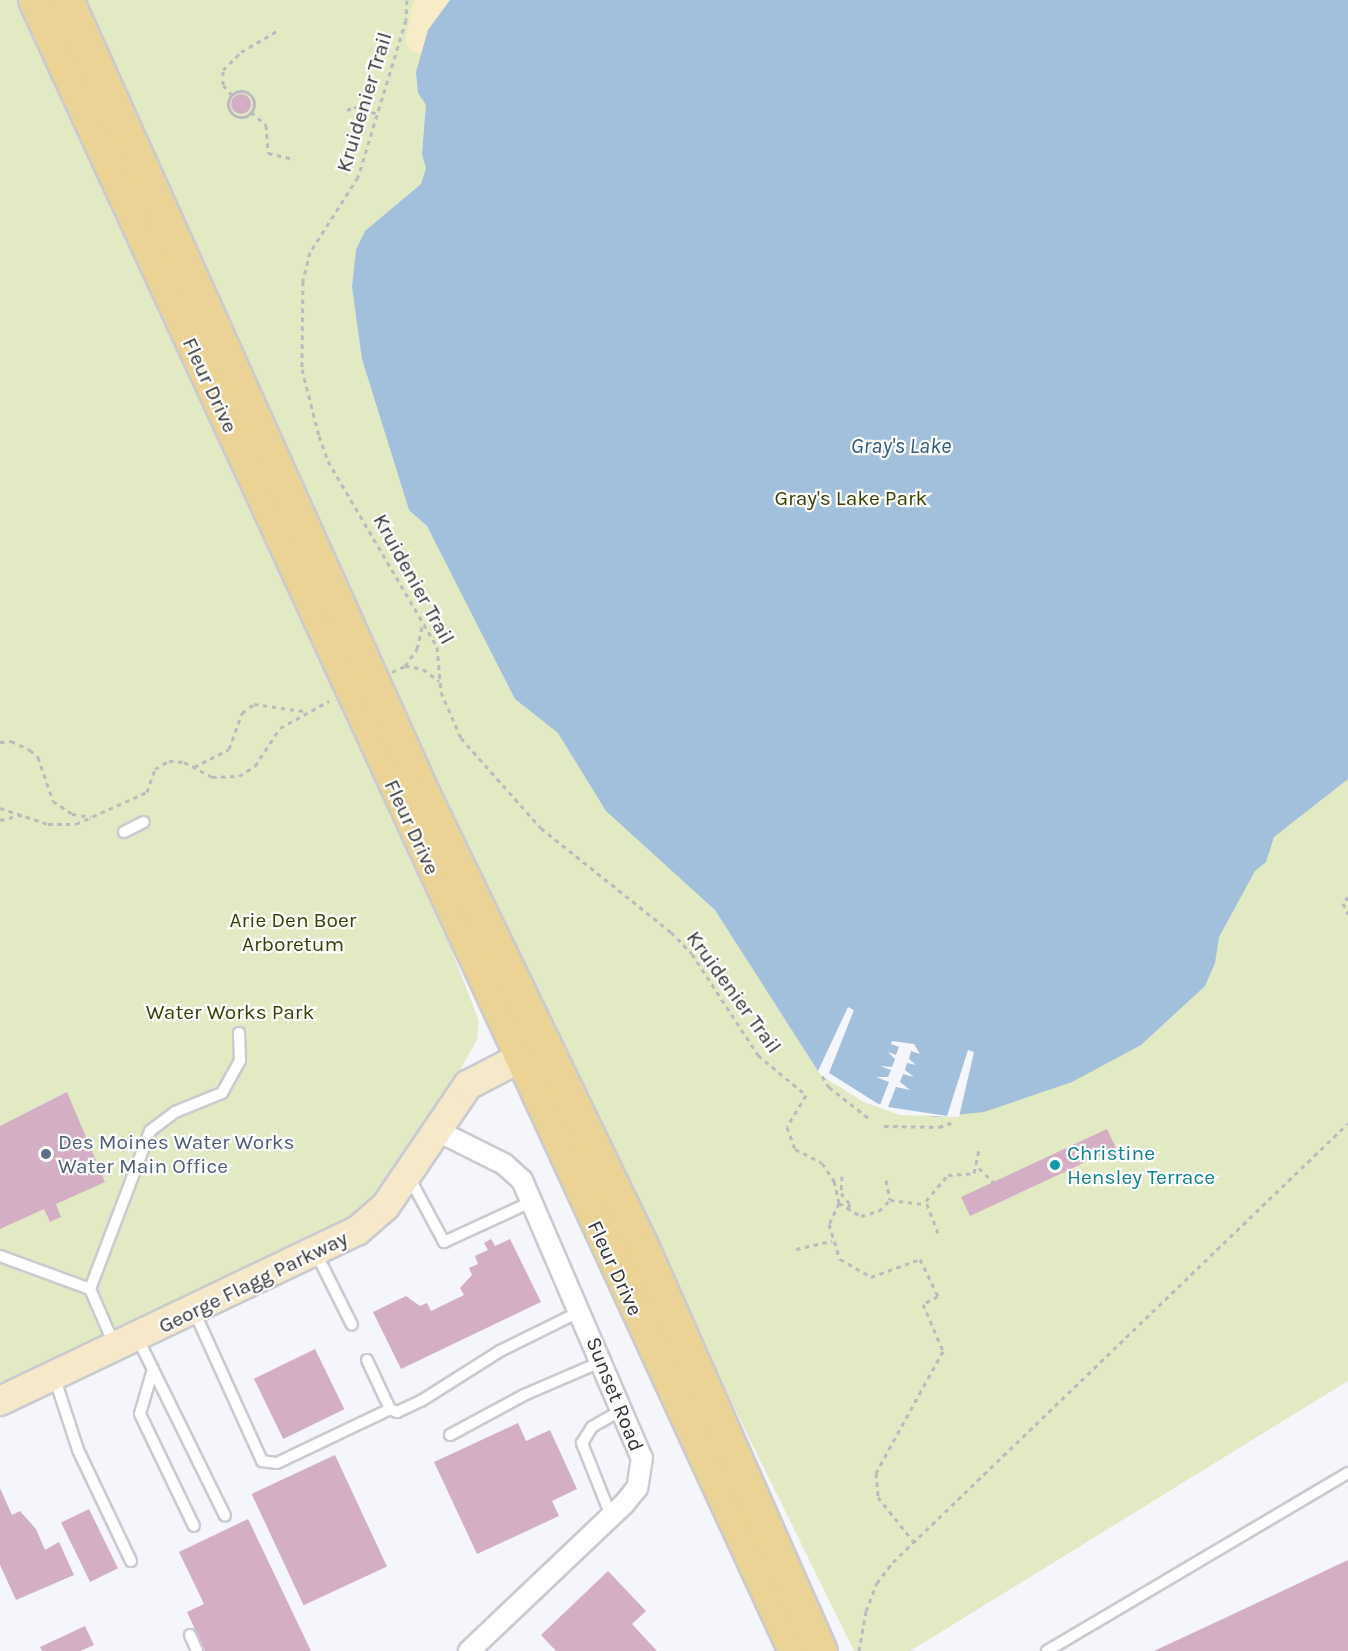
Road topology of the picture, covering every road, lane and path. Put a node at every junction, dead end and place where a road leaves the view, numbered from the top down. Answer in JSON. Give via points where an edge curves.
{"nodes":[{"id":1,"x":35,"y":0,"type":"edge"},
{"id":2,"x":67,"y":0,"type":"edge"},
{"id":3,"x":407,"y":0,"type":"edge"},
{"id":4,"x":277,"y":31,"type":"dead end"},
{"id":5,"x":232,"y":95,"type":"junction"},
{"id":6,"x":347,"y":110,"type":"dead end"},
{"id":7,"x":251,"y":112,"type":"junction"},
{"id":8,"x":378,"y":114,"type":"junction"},
{"id":9,"x":294,"y":159,"type":"dead end"},
{"id":10,"x":423,"y":623,"type":"junction"},
{"id":11,"x":405,"y":666,"type":"junction"},
{"id":12,"x":392,"y":672,"type":"dead end"},
{"id":13,"x":439,"y":681,"type":"junction"},
{"id":14,"x":329,"y":701,"type":"dead end"},
{"id":15,"x":304,"y":711,"type":"junction"},
{"id":16,"x":0,"y":742,"type":"edge"},
{"id":17,"x":194,"y":767,"type":"junction"},
{"id":18,"x":0,"y":808,"type":"edge"},
{"id":19,"x":24,"y":815,"type":"junction"},
{"id":20,"x":98,"y":816,"type":"junction"},
{"id":21,"x":0,"y":820,"type":"edge"},
{"id":22,"x":144,"y":822,"type":"dead end"},
{"id":23,"x":124,"y":832,"type":"dead end"},
{"id":24,"x":1348,"y":897,"type":"edge"},
{"id":25,"x":1348,"y":914,"type":"edge"},
{"id":26,"x":239,"y":1033,"type":"dead end"},
{"id":27,"x":546,"y":1045,"type":"junction"},
{"id":28,"x":518,"y":1058,"type":"junction"},
{"id":29,"x":822,"y":1076,"type":"dead end"},
{"id":30,"x":871,"y":1120,"type":"dead end"},
{"id":31,"x":951,"y":1123,"type":"dead end"},
{"id":32,"x":1348,"y":1123,"type":"edge"},
{"id":33,"x":884,"y":1126,"type":"dead end"},
{"id":34,"x":436,"y":1130,"type":"junction"},
{"id":35,"x":979,"y":1150,"type":"dead end"},
{"id":36,"x":979,"y":1168,"type":"junction"},
{"id":37,"x":407,"y":1174,"type":"junction"},
{"id":38,"x":842,"y":1176,"type":"dead end"},
{"id":39,"x":886,"y":1180,"type":"dead end"},
{"id":40,"x":994,"y":1183,"type":"dead end"},
{"id":41,"x":890,"y":1200,"type":"junction"},
{"id":42,"x":533,"y":1201,"type":"junction"},
{"id":43,"x":839,"y":1203,"type":"junction"},
{"id":44,"x":925,"y":1204,"type":"junction"},
{"id":45,"x":847,"y":1210,"type":"junction"},
{"id":46,"x":938,"y":1233,"type":"dead end"},
{"id":47,"x":832,"y":1241,"type":"junction"},
{"id":48,"x":796,"y":1249,"type":"dead end"},
{"id":49,"x":316,"y":1253,"type":"junction"},
{"id":50,"x":0,"y":1256,"type":"edge"},
{"id":51,"x":90,"y":1289,"type":"junction"},
{"id":52,"x":194,"y":1311,"type":"junction"},
{"id":53,"x":581,"y":1311,"type":"junction"},
{"id":54,"x":352,"y":1325,"type":"dead end"},
{"id":55,"x":126,"y":1342,"type":"junction"},
{"id":56,"x":367,"y":1360,"type":"dead end"},
{"id":57,"x":603,"y":1361,"type":"junction"},
{"id":58,"x":153,"y":1369,"type":"junction"},
{"id":59,"x":54,"y":1376,"type":"junction"},
{"id":60,"x":0,"y":1401,"type":"edge"},
{"id":61,"x":624,"y":1408,"type":"junction"},
{"id":62,"x":390,"y":1409,"type":"junction"},
{"id":63,"x":450,"y":1435,"type":"dead end"},
{"id":64,"x":1348,"y":1473,"type":"edge"},
{"id":65,"x":225,"y":1516,"type":"dead end"},
{"id":66,"x":611,"y":1516,"type":"junction"},
{"id":67,"x":194,"y":1526,"type":"dead end"},
{"id":68,"x":913,"y":1541,"type":"junction"},
{"id":69,"x":131,"y":1561,"type":"dead end"},
{"id":70,"x":777,"y":1585,"type":"junction"},
{"id":71,"x":190,"y":1635,"type":"dead end"},
{"id":72,"x":197,"y":1651,"type":"edge"},
{"id":73,"x":470,"y":1651,"type":"edge"},
{"id":74,"x":795,"y":1651,"type":"edge"},
{"id":75,"x":821,"y":1651,"type":"edge"},
{"id":76,"x":858,"y":1651,"type":"edge"},
{"id":77,"x":1047,"y":1651,"type":"edge"}],
"edges":[{"from":1,"to":28,"type":"main road","name":"Fleur Drive"},
{"from":2,"to":27,"type":"main road","name":"Fleur Drive","via":[[425,797]]},
{"from":3,"to":8,"type":"path","name":"Kruidenier Trail","via":[[406,20]]},
{"from":4,"to":5,"type":"path","via":[[241,52],[223,70],[223,85]]},
{"from":5,"to":7,"type":"path","via":[[241,92],[250,96]]},
{"from":5,"to":7,"type":"path","via":[[228,104],[231,113],[240,117]]},
{"from":6,"to":8,"type":"path","via":[[354,107]]},
{"from":7,"to":9,"type":"path","via":[[266,125],[268,153]]},
{"from":8,"to":10,"type":"path","name":"Kruidenier Trail","via":[[358,177],[310,252],[302,302],[302,369],[328,461]]},
{"from":10,"to":11,"type":"path","via":[[417,649]]},
{"from":10,"to":13,"type":"path","name":"Kruidenier Trail","via":[[437,647]]},
{"from":11,"to":12,"type":"path"},
{"from":11,"to":13,"type":"path","via":[[423,669]]},
{"from":13,"to":43,"type":"path","name":"Kruidenier Trail","via":[[456,730],[475,754],[541,828],[671,932],[692,954],[758,1055],[806,1095],[789,1118],[790,1141],[795,1149],[827,1170]]},
{"from":14,"to":15,"type":"path"},
{"from":15,"to":17,"type":"path","via":[[280,728],[248,772],[221,779]]},
{"from":15,"to":17,"type":"path","via":[[254,704],[242,713],[229,749]]},
{"from":16,"to":20,"type":"path","via":[[21,744],[38,757],[46,788],[61,808],[83,818]]},
{"from":17,"to":20,"type":"path","via":[[177,760],[162,765],[150,776],[147,792]]},
{"from":18,"to":19,"type":"path"},
{"from":19,"to":20,"type":"path","via":[[65,825]]},
{"from":19,"to":21,"type":"path"},
{"from":22,"to":23,"type":"lane"},
{"from":24,"to":25,"type":"path","via":[[1343,903]]},
{"from":26,"to":51,"type":"lane","via":[[240,1061],[222,1093],[152,1125]]},
{"from":27,"to":28,"type":"street","name":"George Flagg Parkway"},
{"from":27,"to":70,"type":"main road","name":"Fleur Drive","via":[[643,1248]]},
{"from":28,"to":34,"type":"street","name":"George Flagg Parkway","via":[[468,1085]]},
{"from":28,"to":70,"type":"main road","name":"Fleur Drive"},
{"from":29,"to":30,"type":"path","via":[[829,1087]]},
{"from":31,"to":33,"type":"path","via":[[917,1128]]},
{"from":32,"to":68,"type":"path"},
{"from":34,"to":37,"type":"street","name":"George Flagg Parkway"},
{"from":34,"to":42,"type":"street","name":"Sunset Road","via":[[513,1170]]},
{"from":35,"to":36,"type":"path"},
{"from":36,"to":40,"type":"path"},
{"from":36,"to":44,"type":"path","via":[[969,1176],[944,1177]]},
{"from":37,"to":42,"type":"lane","via":[[444,1242]]},
{"from":37,"to":49,"type":"street","name":"George Flagg Parkway","via":[[385,1207],[357,1232]]},
{"from":38,"to":45,"type":"path","via":[[842,1193],[850,1204]]},
{"from":39,"to":41,"type":"path"},
{"from":41,"to":44,"type":"path"},
{"from":41,"to":45,"type":"path","via":[[870,1216]]},
{"from":42,"to":53,"type":"street","name":"Sunset Road"},
{"from":43,"to":45,"type":"path"},
{"from":43,"to":47,"type":"path","via":[[829,1224]]},
{"from":44,"to":46,"type":"path"},
{"from":47,"to":48,"type":"path"},
{"from":47,"to":68,"type":"path","via":[[845,1265],[871,1277],[920,1259],[938,1296],[924,1304],[940,1339],[940,1362],[917,1392],[876,1473],[878,1497]]},
{"from":49,"to":52,"type":"street","name":"George Flagg Parkway"},
{"from":49,"to":54,"type":"lane"},
{"from":50,"to":51,"type":"lane"},
{"from":51,"to":55,"type":"lane"},
{"from":52,"to":55,"type":"street","name":"George Flagg Parkway"},
{"from":52,"to":62,"type":"lane","via":[[262,1461],[277,1463]]},
{"from":53,"to":57,"type":"street","name":"Sunset Road"},
{"from":53,"to":62,"type":"lane","via":[[500,1351],[421,1401],[398,1412]]},
{"from":55,"to":58,"type":"lane"},
{"from":55,"to":59,"type":"street","name":"George Flagg Parkway"},
{"from":56,"to":62,"type":"lane"},
{"from":57,"to":61,"type":"street","name":"Sunset Road"},
{"from":57,"to":63,"type":"lane","via":[[524,1395]]},
{"from":58,"to":65,"type":"lane"},
{"from":58,"to":67,"type":"lane","via":[[140,1414]]},
{"from":59,"to":60,"type":"street","name":"George Flagg Parkway"},
{"from":59,"to":69,"type":"lane","via":[[78,1450]]},
{"from":61,"to":66,"type":"street","name":"Sunset Road","via":[[637,1439],[642,1474],[637,1488]]},
{"from":61,"to":66,"type":"lane","via":[[592,1427],[582,1443]]},
{"from":64,"to":77,"type":"lane"},
{"from":66,"to":73,"type":"street","name":"Sunset Road"},
{"from":68,"to":76,"type":"path","via":[[877,1583]]},
{"from":70,"to":74,"type":"main road","name":"Fleur Drive"},
{"from":70,"to":75,"type":"main road","name":"Fleur Drive"},
{"from":71,"to":72,"type":"lane"}]}
